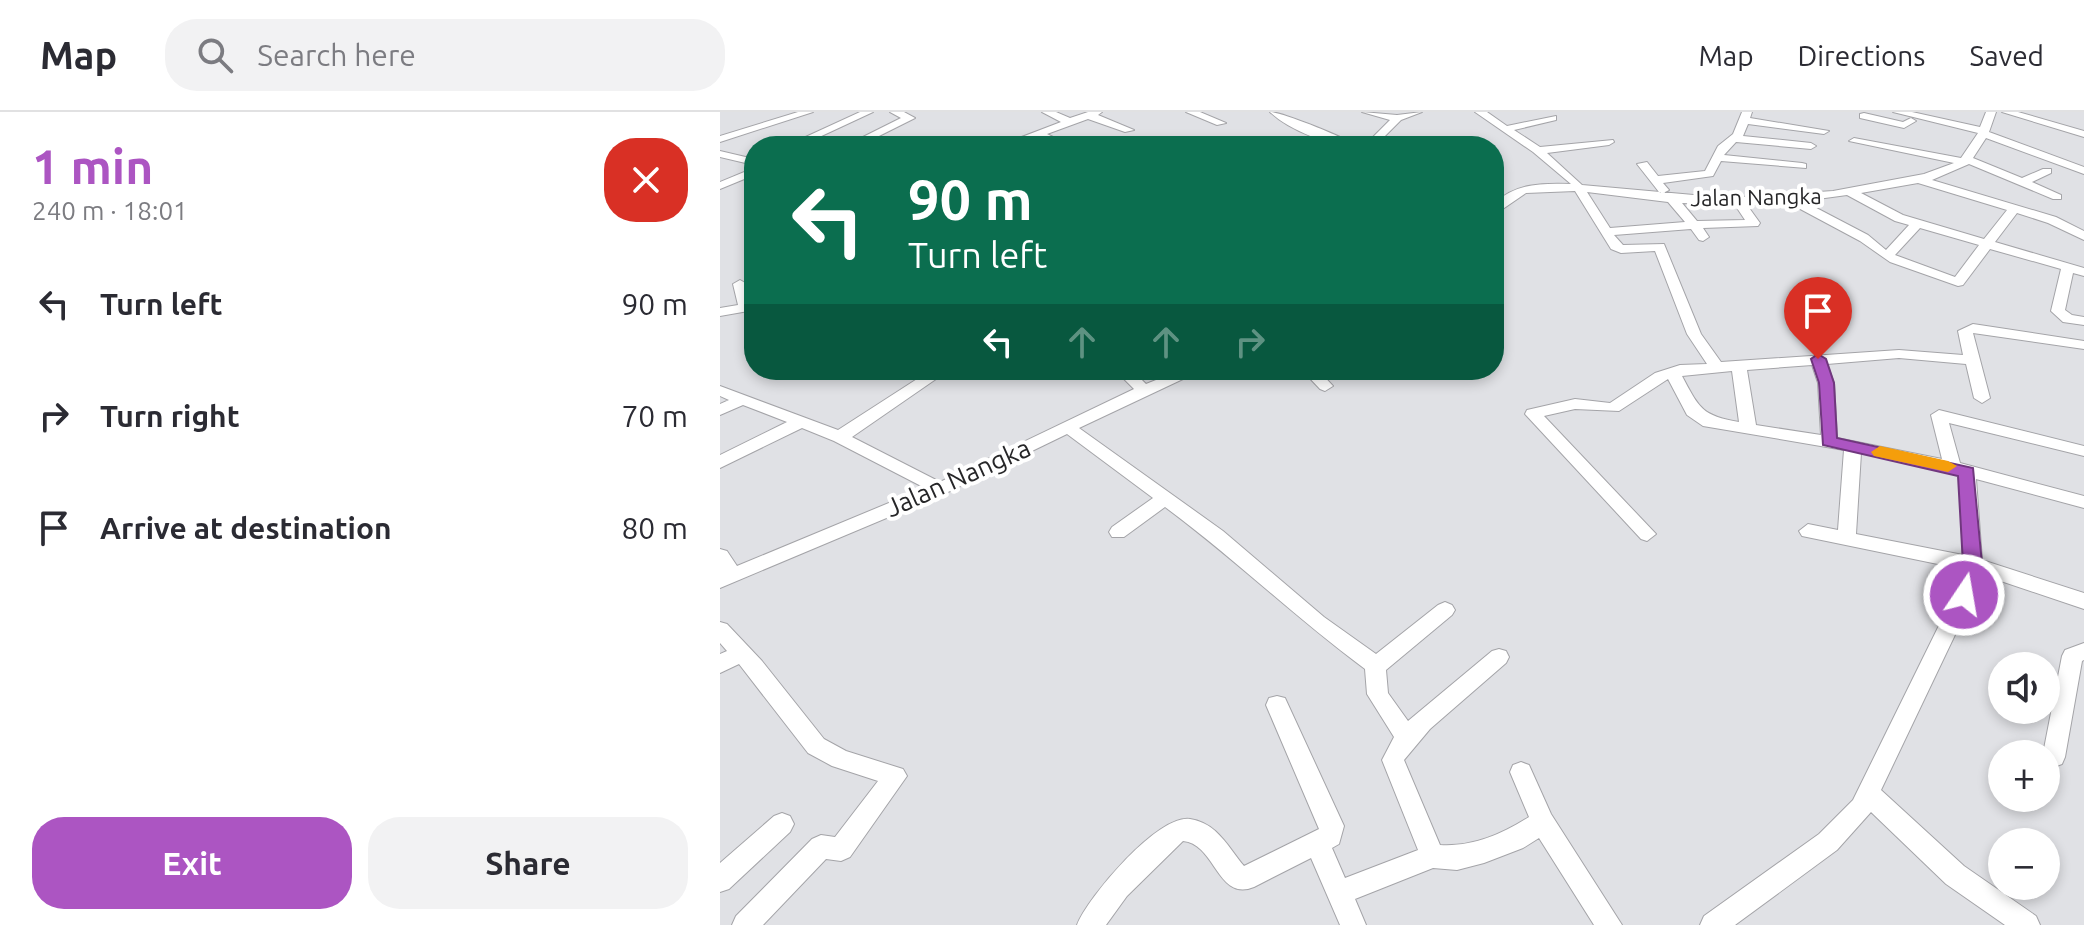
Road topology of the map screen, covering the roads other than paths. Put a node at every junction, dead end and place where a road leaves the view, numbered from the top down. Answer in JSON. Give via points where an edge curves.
{"nodes":[{"id":1,"x":808,"y":112,"type":"edge"},
{"id":2,"x":868,"y":112,"type":"edge"},
{"id":3,"x":1047,"y":112,"type":"edge"},
{"id":4,"x":1191,"y":112,"type":"edge"},
{"id":5,"x":1275,"y":112,"type":"edge"},
{"id":6,"x":1367,"y":112,"type":"edge"},
{"id":7,"x":1417,"y":112,"type":"edge"},
{"id":8,"x":1480,"y":112,"type":"edge"},
{"id":9,"x":1898,"y":112,"type":"edge"},
{"id":10,"x":1991,"y":112,"type":"edge"},
{"id":11,"x":2007,"y":112,"type":"edge"},
{"id":12,"x":900,"y":113,"type":"edge"},
{"id":13,"x":1093,"y":114,"type":"edge"},
{"id":14,"x":1745,"y":116,"type":"edge"},
{"id":15,"x":1864,"y":116,"type":"dead end"},
{"id":16,"x":1914,"y":116,"type":"junction"},
{"id":17,"x":1397,"y":118,"type":"junction"},
{"id":18,"x":1552,"y":118,"type":"dead end"},
{"id":19,"x":1071,"y":122,"type":"junction"},
{"id":20,"x":1221,"y":123,"type":"dead end"},
{"id":21,"x":1506,"y":129,"type":"junction"},
{"id":22,"x":1129,"y":130,"type":"dead end"},
{"id":23,"x":1824,"y":131,"type":"dead end"},
{"id":24,"x":1984,"y":132,"type":"junction"},
{"id":25,"x":2034,"y":132,"type":"dead end"},
{"id":26,"x":1039,"y":134,"type":"junction"},
{"id":27,"x":2084,"y":134,"type":"edge"},
{"id":28,"x":814,"y":136,"type":"edge"},
{"id":29,"x":871,"y":136,"type":"edge"},
{"id":30,"x":1033,"y":136,"type":"edge"},
{"id":31,"x":1044,"y":136,"type":"edge"},
{"id":32,"x":1326,"y":136,"type":"edge"},
{"id":33,"x":1379,"y":136,"type":"edge"},
{"id":34,"x":720,"y":139,"type":"edge"},
{"id":35,"x":1736,"y":139,"type":"junction"},
{"id":36,"x":1854,"y":141,"type":"dead end"},
{"id":37,"x":1609,"y":142,"type":"dead end"},
{"id":38,"x":2084,"y":145,"type":"edge"},
{"id":39,"x":1811,"y":146,"type":"dead end"},
{"id":40,"x":1538,"y":151,"type":"junction"},
{"id":41,"x":720,"y":154,"type":"edge"},
{"id":42,"x":1716,"y":157,"type":"junction"},
{"id":43,"x":744,"y":160,"type":"edge"},
{"id":44,"x":1966,"y":160,"type":"junction"},
{"id":45,"x":1643,"y":164,"type":"dead end"},
{"id":46,"x":1802,"y":166,"type":"dead end"},
{"id":47,"x":2047,"y":171,"type":"dead end"},
{"id":48,"x":2084,"y":171,"type":"edge"},
{"id":49,"x":744,"y":175,"type":"edge"},
{"id":50,"x":1915,"y":178,"type":"junction"},
{"id":51,"x":1657,"y":180,"type":"junction"},
{"id":52,"x":2021,"y":183,"type":"junction"},
{"id":53,"x":720,"y":186,"type":"edge"},
{"id":54,"x":1581,"y":190,"type":"junction"},
{"id":55,"x":1850,"y":192,"type":"junction"},
{"id":56,"x":1504,"y":196,"type":"edge"},
{"id":57,"x":2057,"y":197,"type":"dead end"},
{"id":58,"x":1670,"y":198,"type":"junction"},
{"id":59,"x":1737,"y":200,"type":"junction"},
{"id":60,"x":1794,"y":201,"type":"junction"},
{"id":61,"x":2013,"y":210,"type":"junction"},
{"id":62,"x":1918,"y":223,"type":"junction"},
{"id":63,"x":1694,"y":225,"type":"junction"},
{"id":64,"x":1605,"y":232,"type":"junction"},
{"id":65,"x":2084,"y":236,"type":"edge"},
{"id":66,"x":1703,"y":237,"type":"dead end"},
{"id":67,"x":1987,"y":245,"type":"junction"},
{"id":68,"x":1888,"y":255,"type":"junction"},
{"id":69,"x":2068,"y":268,"type":"junction"},
{"id":70,"x":2084,"y":272,"type":"edge"},
{"id":71,"x":740,"y":284,"type":"dead end"},
{"id":72,"x":744,"y":293,"type":"edge"},
{"id":73,"x":744,"y":308,"type":"edge"},
{"id":74,"x":720,"y":312,"type":"edge"},
{"id":75,"x":2084,"y":321,"type":"edge"},
{"id":76,"x":2084,"y":345,"type":"edge"},
{"id":77,"x":1818,"y":359,"type":"junction"},
{"id":78,"x":1972,"y":360,"type":"junction"},
{"id":79,"x":1739,"y":364,"type":"junction"},
{"id":80,"x":1717,"y":367,"type":"junction"},
{"id":81,"x":1674,"y":372,"type":"junction"},
{"id":82,"x":921,"y":380,"type":"edge"},
{"id":83,"x":1134,"y":380,"type":"edge"},
{"id":84,"x":1169,"y":380,"type":"edge"},
{"id":85,"x":1319,"y":380,"type":"edge"},
{"id":86,"x":1325,"y":386,"type":"dead end"},
{"id":87,"x":1144,"y":390,"type":"junction"},
{"id":88,"x":720,"y":391,"type":"edge"},
{"id":89,"x":1982,"y":398,"type":"dead end"},
{"id":90,"x":742,"y":400,"type":"junction"},
{"id":91,"x":720,"y":410,"type":"edge"},
{"id":92,"x":801,"y":422,"type":"junction"},
{"id":93,"x":1069,"y":428,"type":"junction"},
{"id":94,"x":1748,"y":428,"type":"junction"},
{"id":95,"x":840,"y":437,"type":"junction"},
{"id":96,"x":1829,"y":441,"type":"junction"},
{"id":97,"x":1853,"y":446,"type":"junction"},
{"id":98,"x":2084,"y":451,"type":"edge"},
{"id":99,"x":720,"y":462,"type":"edge"},
{"id":100,"x":1959,"y":470,"type":"junction"},
{"id":101,"x":940,"y":489,"type":"junction"},
{"id":102,"x":1166,"y":498,"type":"junction"},
{"id":103,"x":2084,"y":502,"type":"edge"},
{"id":104,"x":1808,"y":531,"type":"dead end"},
{"id":105,"x":1118,"y":532,"type":"dead end"},
{"id":106,"x":1647,"y":534,"type":"dead end"},
{"id":107,"x":1847,"y":539,"type":"junction"},
{"id":108,"x":720,"y":556,"type":"edge"},
{"id":109,"x":1973,"y":564,"type":"junction"},
{"id":110,"x":726,"y":578,"type":"edge"},
{"id":111,"x":2084,"y":601,"type":"edge"},
{"id":112,"x":1445,"y":610,"type":"dead end"},
{"id":113,"x":720,"y":630,"type":"edge"},
{"id":114,"x":2084,"y":651,"type":"edge"},
{"id":115,"x":742,"y":653,"type":"junction"},
{"id":116,"x":1499,"y":657,"type":"dead end"},
{"id":117,"x":720,"y":664,"type":"edge"},
{"id":118,"x":1376,"y":666,"type":"junction"},
{"id":119,"x":1277,"y":705,"type":"dead end"},
{"id":120,"x":1407,"y":737,"type":"junction"},
{"id":121,"x":2057,"y":740,"type":"edge"},
{"id":122,"x":1521,"y":772,"type":"dead end"},
{"id":123,"x":1868,"y":793,"type":"junction"},
{"id":124,"x":1543,"y":822,"type":"junction"},
{"id":125,"x":782,"y":824,"type":"dead end"},
{"id":126,"x":1317,"y":842,"type":"junction"},
{"id":127,"x":1433,"y":856,"type":"junction"},
{"id":128,"x":720,"y":880,"type":"edge"},
{"id":129,"x":1339,"y":893,"type":"junction"},
{"id":130,"x":745,"y":925,"type":"edge"},
{"id":131,"x":1090,"y":925,"type":"edge"},
{"id":132,"x":1353,"y":925,"type":"edge"},
{"id":133,"x":1609,"y":925,"type":"edge"},
{"id":134,"x":1713,"y":925,"type":"edge"},
{"id":135,"x":2027,"y":925,"type":"edge"}],
"edges":[{"from":1,"to":34,"type":"street"},
{"from":2,"to":28,"type":"street"},
{"from":3,"to":19,"type":"street"},
{"from":4,"to":20,"type":"street"},
{"from":5,"to":32,"type":"street"},
{"from":6,"to":17,"type":"street"},
{"from":7,"to":17,"type":"street"},
{"from":8,"to":21,"type":"street"},
{"from":9,"to":16,"type":"street"},
{"from":10,"to":24,"type":"street"},
{"from":11,"to":27,"type":"street"},
{"from":12,"to":29,"type":"street","via":[[910,118]]},
{"from":13,"to":19,"type":"street"},
{"from":13,"to":22,"type":"street"},
{"from":14,"to":23,"type":"street"},
{"from":14,"to":35,"type":"street"},
{"from":15,"to":16,"type":"street","via":[[1907,125]]},
{"from":16,"to":24,"type":"street"},
{"from":17,"to":33,"type":"street"},
{"from":18,"to":21,"type":"street"},
{"from":19,"to":26,"type":"street"},
{"from":21,"to":40,"type":"street"},
{"from":24,"to":44,"type":"street"},
{"from":24,"to":48,"type":"street"},
{"from":25,"to":38,"type":"street"},
{"from":26,"to":30,"type":"street"},
{"from":26,"to":31,"type":"street"},
{"from":35,"to":39,"type":"street"},
{"from":35,"to":42,"type":"street"},
{"from":36,"to":44,"type":"street"},
{"from":37,"to":40,"type":"street"},
{"from":40,"to":54,"type":"street"},
{"from":41,"to":43,"type":"street"},
{"from":42,"to":46,"type":"street"},
{"from":42,"to":51,"type":"street","via":[[1709,174]]},
{"from":44,"to":50,"type":"street","name":"Jalan Nangka"},
{"from":44,"to":52,"type":"street"},
{"from":45,"to":51,"type":"street"},
{"from":47,"to":52,"type":"street"},
{"from":49,"to":53,"type":"street"},
{"from":50,"to":55,"type":"street","name":"Jalan Nangka"},
{"from":50,"to":61,"type":"street"},
{"from":51,"to":58,"type":"street"},
{"from":52,"to":57,"type":"street"},
{"from":54,"to":56,"type":"street","name":"Jalan Nangka","via":[[1527,189]]},
{"from":54,"to":58,"type":"street","name":"Jalan Nangka"},
{"from":54,"to":64,"type":"street"},
{"from":55,"to":60,"type":"street","name":"Jalan Nangka"},
{"from":55,"to":62,"type":"street"},
{"from":58,"to":59,"type":"street","name":"Jalan Nangka"},
{"from":58,"to":63,"type":"street"},
{"from":59,"to":60,"type":"street","name":"Jalan Nangka"},
{"from":59,"to":63,"type":"street","via":[[1754,223]]},
{"from":60,"to":68,"type":"street"},
{"from":61,"to":65,"type":"street","via":[[2052,220]]},
{"from":61,"to":67,"type":"street"},
{"from":62,"to":67,"type":"street"},
{"from":62,"to":68,"type":"street"},
{"from":63,"to":64,"type":"street"},
{"from":63,"to":66,"type":"street"},
{"from":64,"to":80,"type":"street","via":[[1619,249],[1660,247],[1694,334]]},
{"from":67,"to":68,"type":"street","via":[[1958,282]]},
{"from":67,"to":69,"type":"street"},
{"from":69,"to":70,"type":"street"},
{"from":69,"to":75,"type":"street","via":[[2058,311]]},
{"from":71,"to":72,"type":"street"},
{"from":73,"to":74,"type":"street"},
{"from":76,"to":78,"type":"street","via":[[1973,328],[1965,331]]},
{"from":77,"to":78,"type":"street","via":[[1899,354]]},
{"from":77,"to":79,"type":"street"},
{"from":77,"to":96,"type":"street","via":[[1826,383]]},
{"from":78,"to":89,"type":"street"},
{"from":79,"to":80,"type":"street"},
{"from":79,"to":94,"type":"street"},
{"from":80,"to":81,"type":"street"},
{"from":81,"to":94,"type":"street","via":[[1699,417]]},
{"from":81,"to":106,"type":"street","via":[[1613,408],[1575,404],[1533,414]]},
{"from":82,"to":95,"type":"street"},
{"from":83,"to":87,"type":"street"},
{"from":84,"to":87,"type":"street","name":"Jalan Nangka"},
{"from":85,"to":86,"type":"street"},
{"from":87,"to":93,"type":"street","name":"Jalan Nangka"},
{"from":88,"to":90,"type":"street"},
{"from":90,"to":91,"type":"street"},
{"from":90,"to":92,"type":"street"},
{"from":92,"to":95,"type":"street"},
{"from":92,"to":99,"type":"street"},
{"from":93,"to":101,"type":"street","name":"Jalan Nangka"},
{"from":93,"to":102,"type":"street"},
{"from":94,"to":96,"type":"street"},
{"from":95,"to":101,"type":"street"},
{"from":96,"to":97,"type":"street"},
{"from":97,"to":100,"type":"street"},
{"from":97,"to":107,"type":"street"},
{"from":98,"to":100,"type":"street","via":[[1939,415]]},
{"from":100,"to":103,"type":"street"},
{"from":100,"to":109,"type":"street"},
{"from":101,"to":110,"type":"street","name":"Jalan Nangka"},
{"from":102,"to":105,"type":"street"},
{"from":102,"to":118,"type":"street"},
{"from":104,"to":107,"type":"street"},
{"from":107,"to":109,"type":"street"},
{"from":108,"to":110,"type":"street"},
{"from":109,"to":111,"type":"street"},
{"from":109,"to":123,"type":"street","via":[[1964,595]]},
{"from":112,"to":118,"type":"street"},
{"from":113,"to":115,"type":"street"},
{"from":114,"to":121,"type":"street","via":[[2072,656]]},
{"from":115,"to":117,"type":"street"},
{"from":115,"to":130,"type":"street","via":[[816,746],[895,776],[841,849],[821,847]]},
{"from":116,"to":120,"type":"street"},
{"from":118,"to":120,"type":"street","via":[[1376,692]]},
{"from":119,"to":126,"type":"street","via":[[1332,826],[1330,836]]},
{"from":120,"to":127,"type":"street","via":[[1393,760]]},
{"from":122,"to":124,"type":"street"},
{"from":123,"to":134,"type":"street","via":[[1861,808],[1828,842]]},
{"from":123,"to":135,"type":"street","via":[[1955,875]]},
{"from":124,"to":127,"type":"street","via":[[1484,851],[1457,858]]},
{"from":124,"to":133,"type":"street"},
{"from":125,"to":128,"type":"street"},
{"from":126,"to":129,"type":"street"},
{"from":126,"to":131,"type":"street","via":[[1245,878],[1236,877],[1208,839],[1189,828],[1179,829],[1118,887]]},
{"from":127,"to":129,"type":"street"},
{"from":129,"to":132,"type":"street"}]}
